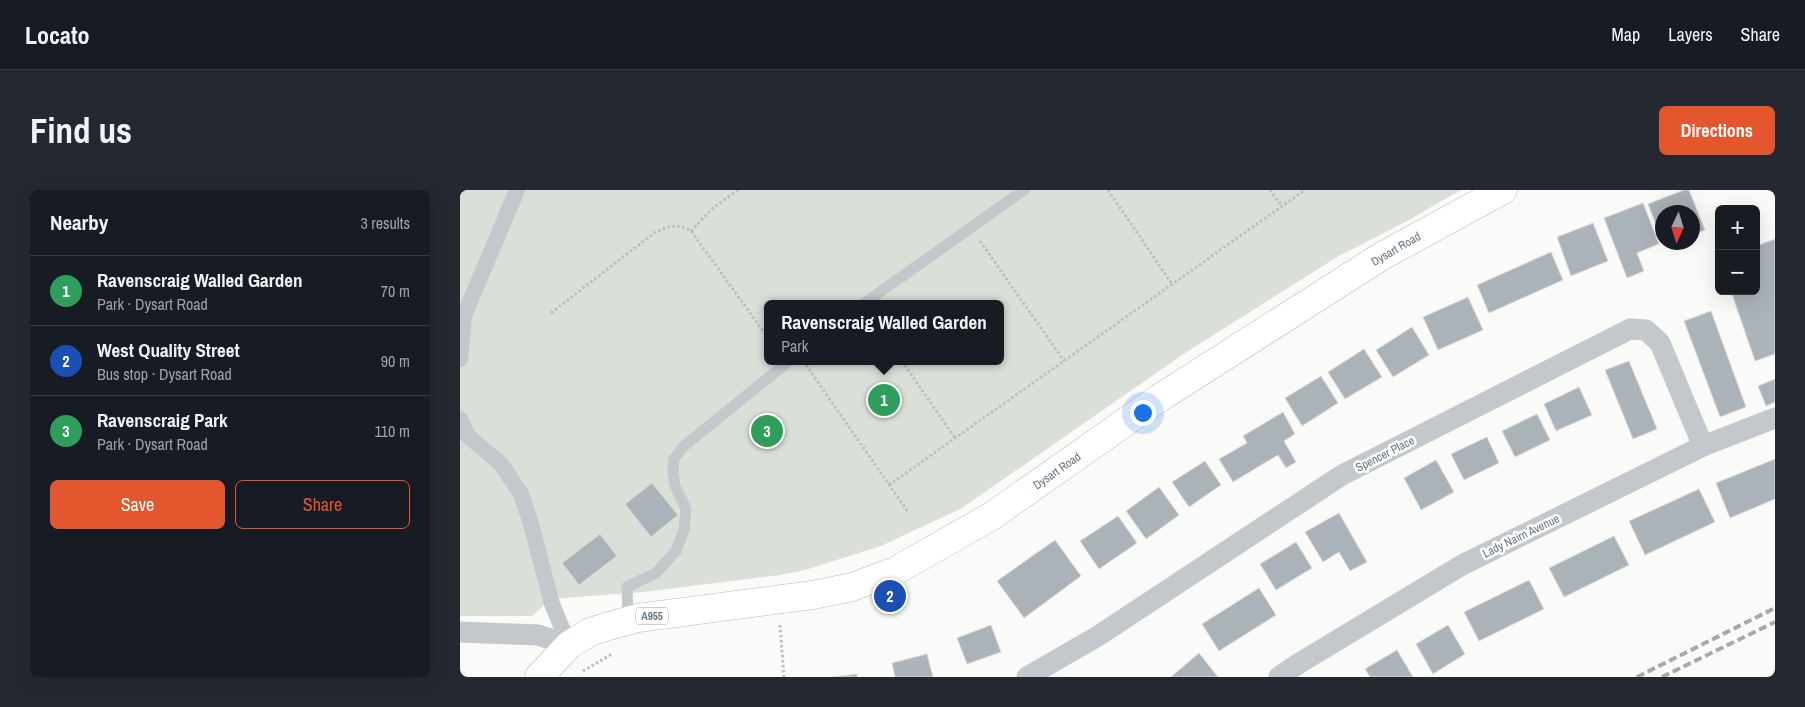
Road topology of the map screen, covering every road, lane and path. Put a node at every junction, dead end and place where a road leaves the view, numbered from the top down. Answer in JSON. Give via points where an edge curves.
{"nodes":[{"id":1,"x":517,"y":190,"type":"edge"},
{"id":2,"x":738,"y":190,"type":"edge"},
{"id":3,"x":1024,"y":190,"type":"edge"},
{"id":4,"x":1108,"y":190,"type":"edge"},
{"id":5,"x":1270,"y":190,"type":"edge"},
{"id":6,"x":1305,"y":190,"type":"edge"},
{"id":7,"x":1503,"y":190,"type":"edge"},
{"id":8,"x":1282,"y":206,"type":"junction"},
{"id":9,"x":971,"y":228,"type":"junction"},
{"id":10,"x":691,"y":231,"type":"junction"},
{"id":11,"x":1172,"y":284,"type":"junction"},
{"id":12,"x":869,"y":300,"type":"edge"},
{"id":13,"x":551,"y":313,"type":"dead end"},
{"id":14,"x":764,"y":332,"type":"edge"},
{"id":15,"x":460,"y":359,"type":"edge"},
{"id":16,"x":1064,"y":361,"type":"junction"},
{"id":17,"x":784,"y":365,"type":"edge"},
{"id":18,"x":806,"y":365,"type":"edge"},
{"id":19,"x":905,"y":365,"type":"edge"},
{"id":20,"x":1775,"y":418,"type":"edge"},
{"id":21,"x":460,"y":419,"type":"edge"},
{"id":22,"x":955,"y":438,"type":"junction"},
{"id":23,"x":1703,"y":446,"type":"junction"},
{"id":24,"x":889,"y":485,"type":"junction"},
{"id":25,"x":908,"y":512,"type":"dead end"},
{"id":26,"x":778,"y":600,"type":"junction"},
{"id":27,"x":628,"y":621,"type":"junction"},
{"id":28,"x":460,"y":632,"type":"edge"},
{"id":29,"x":569,"y":645,"type":"junction"},
{"id":30,"x":539,"y":677,"type":"edge"},
{"id":31,"x":784,"y":677,"type":"edge"},
{"id":32,"x":1027,"y":677,"type":"edge"},
{"id":33,"x":1279,"y":677,"type":"edge"}],
"edges":[{"from":1,"to":15,"type":"street","via":[[464,316]]},
{"from":2,"to":10,"type":"path","via":[[712,209]]},
{"from":3,"to":9,"type":"lane"},
{"from":4,"to":11,"type":"path"},
{"from":5,"to":8,"type":"path"},
{"from":6,"to":8,"type":"path"},
{"from":7,"to":26,"type":"main road","name":"Dysart Road","number":"A955","via":[[1382,256],[1158,399],[984,521],[895,571],[852,587]]},
{"from":8,"to":11,"type":"path"},
{"from":9,"to":12,"type":"lane"},
{"from":9,"to":16,"type":"path"},
{"from":10,"to":13,"type":"path","via":[[682,226],[664,228]]},
{"from":10,"to":14,"type":"path"},
{"from":11,"to":16,"type":"path"},
{"from":16,"to":22,"type":"path"},
{"from":17,"to":27,"type":"lane","via":[[684,446],[674,459],[676,486],[686,509],[684,530],[676,551],[656,573],[626,588]]},
{"from":18,"to":24,"type":"path"},
{"from":19,"to":22,"type":"path"},
{"from":20,"to":23,"type":"street","name":"Lady Nairn Avenue"},
{"from":21,"to":29,"type":"street","via":[[468,436],[501,464],[521,494],[552,604]]},
{"from":22,"to":24,"type":"path"},
{"from":23,"to":32,"type":"street","name":"Spencer Place","via":[[1660,343],[1646,330],[1630,329],[1342,475],[1098,636]]},
{"from":23,"to":33,"type":"street","name":"Lady Nairn Avenue","via":[[1462,565]]},
{"from":24,"to":25,"type":"path"},
{"from":26,"to":27,"type":"main road","name":"Dysart Road","number":"A955"},
{"from":26,"to":31,"type":"path"},
{"from":27,"to":29,"type":"main road","name":"Dysart Road","number":"A955","via":[[590,632]]},
{"from":28,"to":29,"type":"street","via":[[538,635]]},
{"from":29,"to":30,"type":"main road","number":"A955"}]}
